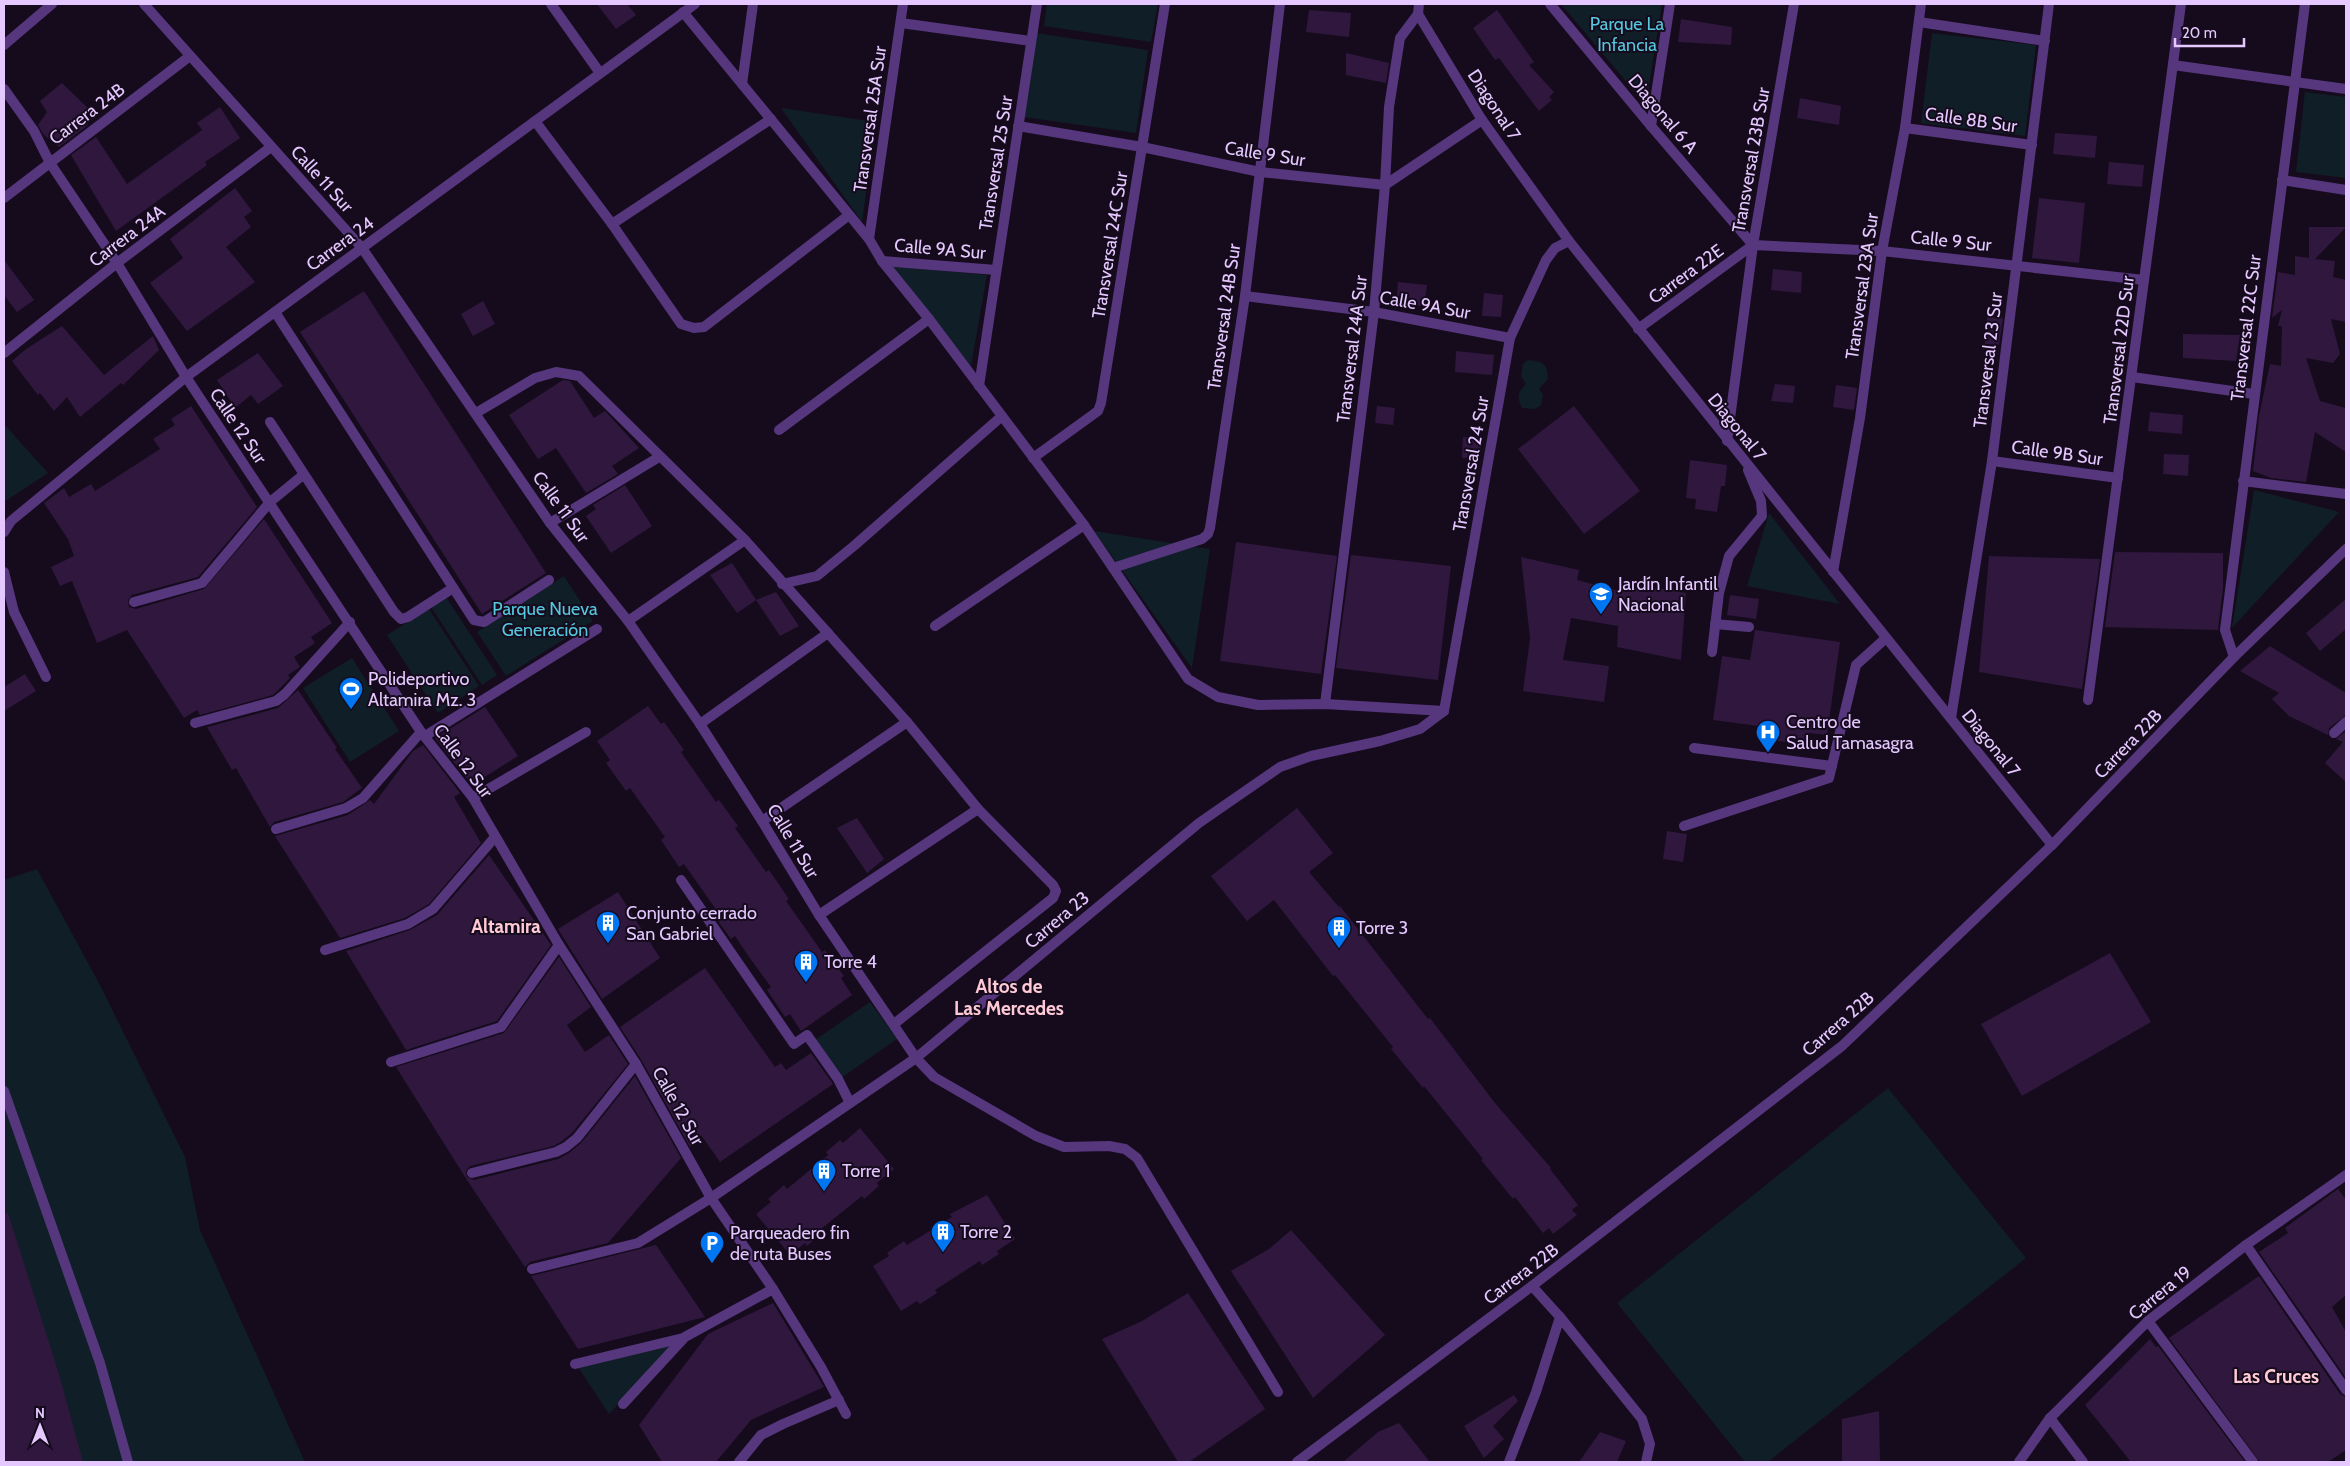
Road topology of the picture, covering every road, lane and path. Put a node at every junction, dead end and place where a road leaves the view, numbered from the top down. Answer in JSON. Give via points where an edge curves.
{"nodes":[{"id":1,"x":52,"y":4,"type":"edge"},
{"id":2,"x":144,"y":4,"type":"edge"},
{"id":3,"x":551,"y":4,"type":"edge"},
{"id":4,"x":695,"y":4,"type":"edge"},
{"id":5,"x":754,"y":4,"type":"edge"},
{"id":6,"x":903,"y":4,"type":"edge"},
{"id":7,"x":1037,"y":4,"type":"edge"},
{"id":8,"x":1165,"y":4,"type":"edge"},
{"id":9,"x":1280,"y":4,"type":"edge"},
{"id":10,"x":1550,"y":4,"type":"edge"},
{"id":11,"x":1670,"y":4,"type":"edge"},
{"id":12,"x":1794,"y":4,"type":"edge"},
{"id":13,"x":1921,"y":4,"type":"edge"},
{"id":14,"x":2049,"y":4,"type":"edge"},
{"id":15,"x":2181,"y":4,"type":"edge"},
{"id":16,"x":2306,"y":4,"type":"edge"},
{"id":17,"x":1418,"y":9,"type":"edge"},
{"id":18,"x":683,"y":12,"type":"junction"},
{"id":19,"x":1919,"y":22,"type":"junction"},
{"id":20,"x":901,"y":23,"type":"junction"},
{"id":21,"x":1031,"y":40,"type":"junction"},
{"id":22,"x":2045,"y":40,"type":"junction"},
{"id":23,"x":4,"y":45,"type":"edge"},
{"id":24,"x":190,"y":56,"type":"junction"},
{"id":25,"x":2173,"y":65,"type":"junction"},
{"id":26,"x":600,"y":73,"type":"junction"},
{"id":27,"x":2295,"y":82,"type":"junction"},
{"id":28,"x":742,"y":84,"type":"junction"},
{"id":29,"x":2346,"y":88,"type":"edge"},
{"id":30,"x":4,"y":89,"type":"edge"},
{"id":31,"x":771,"y":119,"type":"junction"},
{"id":32,"x":1482,"y":120,"type":"junction"},
{"id":33,"x":535,"y":121,"type":"junction"},
{"id":34,"x":1018,"y":126,"type":"junction"},
{"id":35,"x":1651,"y":126,"type":"junction"},
{"id":36,"x":1905,"y":128,"type":"junction"},
{"id":37,"x":2032,"y":145,"type":"junction"},
{"id":38,"x":1142,"y":147,"type":"junction"},
{"id":39,"x":271,"y":148,"type":"junction"},
{"id":40,"x":50,"y":163,"type":"junction"},
{"id":41,"x":1260,"y":172,"type":"junction"},
{"id":42,"x":2282,"y":180,"type":"junction"},
{"id":43,"x":1385,"y":185,"type":"junction"},
{"id":44,"x":2346,"y":190,"type":"edge"},
{"id":45,"x":4,"y":198,"type":"edge"},
{"id":46,"x":849,"y":215,"type":"junction"},
{"id":47,"x":612,"y":224,"type":"junction"},
{"id":48,"x":869,"y":239,"type":"junction"},
{"id":49,"x":1569,"y":241,"type":"junction"},
{"id":50,"x":1753,"y":245,"type":"junction"},
{"id":51,"x":362,"y":248,"type":"junction"},
{"id":52,"x":1882,"y":251,"type":"junction"},
{"id":53,"x":882,"y":261,"type":"junction"},
{"id":54,"x":117,"y":263,"type":"junction"},
{"id":55,"x":2017,"y":265,"type":"junction"},
{"id":56,"x":996,"y":270,"type":"junction"},
{"id":57,"x":2144,"y":280,"type":"junction"},
{"id":58,"x":1245,"y":296,"type":"junction"},
{"id":59,"x":275,"y":312,"type":"junction"},
{"id":60,"x":1374,"y":312,"type":"junction"},
{"id":61,"x":929,"y":319,"type":"junction"},
{"id":62,"x":1638,"y":328,"type":"junction"},
{"id":63,"x":1510,"y":338,"type":"junction"},
{"id":64,"x":4,"y":353,"type":"edge"},
{"id":65,"x":186,"y":377,"type":"junction"},
{"id":66,"x":2132,"y":377,"type":"junction"},
{"id":67,"x":978,"y":386,"type":"junction"},
{"id":68,"x":2254,"y":394,"type":"junction"},
{"id":69,"x":476,"y":413,"type":"junction"},
{"id":70,"x":1002,"y":416,"type":"junction"},
{"id":71,"x":270,"y":422,"type":"dead end"},
{"id":72,"x":779,"y":430,"type":"dead end"},
{"id":73,"x":1728,"y":441,"type":"junction"},
{"id":74,"x":659,"y":457,"type":"junction"},
{"id":75,"x":1033,"y":458,"type":"junction"},
{"id":76,"x":1743,"y":460,"type":"junction"},
{"id":77,"x":1992,"y":461,"type":"junction"},
{"id":78,"x":303,"y":475,"type":"junction"},
{"id":79,"x":2118,"y":478,"type":"junction"},
{"id":80,"x":2243,"y":481,"type":"junction"},
{"id":81,"x":2346,"y":494,"type":"edge"},
{"id":82,"x":270,"y":502,"type":"junction"},
{"id":83,"x":550,"y":523,"type":"junction"},
{"id":84,"x":1084,"y":525,"type":"junction"},
{"id":85,"x":4,"y":532,"type":"edge"},
{"id":86,"x":745,"y":540,"type":"junction"},
{"id":87,"x":2346,"y":549,"type":"edge"},
{"id":88,"x":1113,"y":568,"type":"junction"},
{"id":89,"x":4,"y":572,"type":"edge"},
{"id":90,"x":1833,"y":572,"type":"junction"},
{"id":91,"x":549,"y":580,"type":"dead end"},
{"id":92,"x":782,"y":584,"type":"junction"},
{"id":93,"x":453,"y":588,"type":"junction"},
{"id":94,"x":134,"y":602,"type":"dead end"},
{"id":95,"x":628,"y":621,"type":"junction"},
{"id":96,"x":350,"y":622,"type":"junction"},
{"id":97,"x":1715,"y":624,"type":"junction"},
{"id":98,"x":936,"y":626,"type":"dead end"},
{"id":99,"x":1749,"y":627,"type":"dead end"},
{"id":100,"x":597,"y":629,"type":"dead end"},
{"id":101,"x":828,"y":633,"type":"junction"},
{"id":102,"x":1886,"y":638,"type":"junction"},
{"id":103,"x":1712,"y":652,"type":"dead end"},
{"id":104,"x":2234,"y":657,"type":"junction"},
{"id":105,"x":46,"y":677,"type":"dead end"},
{"id":106,"x":2088,"y":700,"type":"dead end"},
{"id":107,"x":1325,"y":704,"type":"junction"},
{"id":108,"x":1444,"y":711,"type":"junction"},
{"id":109,"x":1951,"y":718,"type":"junction"},
{"id":110,"x":907,"y":722,"type":"junction"},
{"id":111,"x":2346,"y":722,"type":"edge"},
{"id":112,"x":195,"y":724,"type":"dead end"},
{"id":113,"x":700,"y":724,"type":"junction"},
{"id":114,"x":586,"y":732,"type":"dead end"},
{"id":115,"x":2334,"y":733,"type":"dead end"},
{"id":116,"x":423,"y":734,"type":"junction"},
{"id":117,"x":1694,"y":748,"type":"dead end"},
{"id":118,"x":1832,"y":766,"type":"junction"},
{"id":119,"x":473,"y":798,"type":"junction"},
{"id":120,"x":978,"y":810,"type":"junction"},
{"id":121,"x":762,"y":821,"type":"junction"},
{"id":122,"x":1684,"y":826,"type":"dead end"},
{"id":123,"x":276,"y":829,"type":"dead end"},
{"id":124,"x":495,"y":837,"type":"junction"},
{"id":125,"x":2052,"y":845,"type":"junction"},
{"id":126,"x":681,"y":880,"type":"dead end"},
{"id":127,"x":819,"y":915,"type":"junction"},
{"id":128,"x":559,"y":945,"type":"junction"},
{"id":129,"x":325,"y":950,"type":"dead end"},
{"id":130,"x":894,"y":1024,"type":"junction"},
{"id":131,"x":916,"y":1058,"type":"junction"},
{"id":132,"x":392,"y":1062,"type":"dead end"},
{"id":133,"x":636,"y":1064,"type":"junction"},
{"id":134,"x":4,"y":1091,"type":"edge"},
{"id":135,"x":850,"y":1103,"type":"junction"},
{"id":136,"x":472,"y":1174,"type":"dead end"},
{"id":137,"x":2345,"y":1179,"type":"edge"},
{"id":138,"x":711,"y":1198,"type":"junction"},
{"id":139,"x":2246,"y":1244,"type":"junction"},
{"id":140,"x":532,"y":1269,"type":"dead end"},
{"id":141,"x":1532,"y":1286,"type":"junction"},
{"id":142,"x":773,"y":1289,"type":"junction"},
{"id":143,"x":1560,"y":1317,"type":"junction"},
{"id":144,"x":2148,"y":1321,"type":"junction"},
{"id":145,"x":683,"y":1338,"type":"junction"},
{"id":146,"x":575,"y":1364,"type":"dead end"},
{"id":147,"x":2346,"y":1390,"type":"edge"},
{"id":148,"x":1278,"y":1392,"type":"dead end"},
{"id":149,"x":839,"y":1400,"type":"junction"},
{"id":150,"x":622,"y":1404,"type":"dead end"},
{"id":151,"x":846,"y":1414,"type":"dead end"},
{"id":152,"x":2050,"y":1418,"type":"junction"},
{"id":153,"x":128,"y":1462,"type":"edge"},
{"id":154,"x":739,"y":1462,"type":"edge"},
{"id":155,"x":1297,"y":1462,"type":"edge"},
{"id":156,"x":1509,"y":1462,"type":"edge"},
{"id":157,"x":1646,"y":1462,"type":"edge"},
{"id":158,"x":2019,"y":1462,"type":"edge"},
{"id":159,"x":2083,"y":1462,"type":"edge"},
{"id":160,"x":2252,"y":1462,"type":"edge"}],
"edges":[{"from":1,"to":23,"type":"street"},
{"from":2,"to":24,"type":"street","name":"Calle 11 Sur"},
{"from":3,"to":26,"type":"street"},
{"from":4,"to":18,"type":"street","name":"Carrera 24"},
{"from":5,"to":28,"type":"street"},
{"from":6,"to":20,"type":"street","name":"Transversal 25A Sur"},
{"from":7,"to":21,"type":"street","name":"Transversal 25 Sur"},
{"from":8,"to":38,"type":"street","name":"Transversal 24C Sur"},
{"from":9,"to":41,"type":"street","name":"Transversal 24B Sur"},
{"from":10,"to":35,"type":"street","name":"Diagonal 6 A"},
{"from":11,"to":35,"type":"street"},
{"from":12,"to":50,"type":"street","name":"Transversal 23B Sur"},
{"from":13,"to":19,"type":"street","name":"Transversal 23A Sur"},
{"from":14,"to":22,"type":"street","name":"Transversal 23 Sur"},
{"from":15,"to":25,"type":"street","name":"Transversal 22D Sur"},
{"from":16,"to":27,"type":"street","name":"Transversal 22C Sur"},
{"from":17,"to":32,"type":"street","name":"Diagonal 7"},
{"from":17,"to":43,"type":"street","name":"Transversal 24A Sur","via":[[1400,38],[1389,107]]},
{"from":18,"to":26,"type":"street","name":"Carrera 24"},
{"from":18,"to":28,"type":"street"},
{"from":19,"to":22,"type":"street"},
{"from":19,"to":36,"type":"street","name":"Transversal 23A Sur"},
{"from":20,"to":21,"type":"street"},
{"from":20,"to":48,"type":"street","name":"Transversal 25A Sur"},
{"from":21,"to":34,"type":"street","name":"Transversal 25 Sur"},
{"from":22,"to":37,"type":"street","name":"Transversal 23 Sur"},
{"from":24,"to":39,"type":"street","name":"Calle 11 Sur"},
{"from":24,"to":40,"type":"street","name":"Carrera 24B"},
{"from":25,"to":27,"type":"street"},
{"from":25,"to":57,"type":"street","name":"Transversal 22D Sur"},
{"from":26,"to":33,"type":"street","name":"Carrera 24"},
{"from":27,"to":29,"type":"street"},
{"from":27,"to":42,"type":"street","name":"Transversal 22C Sur"},
{"from":28,"to":31,"type":"street"},
{"from":30,"to":40,"type":"street","name":"Calle 12 Sur","via":[[34,131]]},
{"from":31,"to":46,"type":"street"},
{"from":31,"to":47,"type":"street"},
{"from":32,"to":43,"type":"street"},
{"from":32,"to":49,"type":"street","name":"Diagonal 7"},
{"from":33,"to":47,"type":"street"},
{"from":33,"to":51,"type":"street","name":"Carrera 24"},
{"from":34,"to":38,"type":"street","name":"Calle 9 Sur"},
{"from":34,"to":56,"type":"street","name":"Transversal 25 Sur"},
{"from":35,"to":50,"type":"street","name":"Diagonal 6 A"},
{"from":36,"to":37,"type":"street","name":"Calle 8B Sur"},
{"from":36,"to":52,"type":"street","name":"Transversal 23A Sur"},
{"from":37,"to":55,"type":"street","name":"Transversal 23 Sur"},
{"from":38,"to":41,"type":"street","name":"Calle 9 Sur"},
{"from":38,"to":75,"type":"street","name":"Transversal 24C Sur","via":[[1101,403],[1098,411]]},
{"from":39,"to":51,"type":"street","name":"Calle 11 Sur"},
{"from":39,"to":54,"type":"street","name":"Carrera 24A"},
{"from":40,"to":45,"type":"street","name":"Carrera 24B"},
{"from":40,"to":54,"type":"street","name":"Calle 12 Sur"},
{"from":41,"to":43,"type":"street","name":"Calle 9 Sur"},
{"from":41,"to":58,"type":"street","name":"Transversal 24B Sur"},
{"from":42,"to":44,"type":"street"},
{"from":42,"to":68,"type":"street","name":"Transversal 22C Sur"},
{"from":43,"to":60,"type":"street","name":"Transversal 24A Sur"},
{"from":46,"to":47,"type":"street","via":[[704,327],[694,328],[681,324]]},
{"from":46,"to":48,"type":"street"},
{"from":48,"to":53,"type":"street"},
{"from":49,"to":62,"type":"street","name":"Diagonal 7"},
{"from":49,"to":63,"type":"street","name":"Transversal 24 Sur","via":[[1555,248],[1546,260]]},
{"from":50,"to":52,"type":"street","name":"Calle 9 Sur"},
{"from":50,"to":62,"type":"street","name":"Carrera 22E"},
{"from":50,"to":73,"type":"street","name":"Transversal 23B Sur"},
{"from":51,"to":59,"type":"street","name":"Carrera 24"},
{"from":51,"to":69,"type":"street","name":"Calle 11 Sur"},
{"from":52,"to":55,"type":"street","name":"Calle 9 Sur"},
{"from":52,"to":90,"type":"street","name":"Transversal 23A Sur","via":[[1860,418]]},
{"from":53,"to":56,"type":"street","name":"Calle 9A Sur"},
{"from":53,"to":61,"type":"street"},
{"from":54,"to":64,"type":"street","name":"Carrera 24A"},
{"from":54,"to":65,"type":"street","name":"Calle 12 Sur"},
{"from":55,"to":57,"type":"street","name":"Calle 9 Sur"},
{"from":55,"to":77,"type":"street","name":"Transversal 23 Sur"},
{"from":56,"to":67,"type":"street","name":"Transversal 25 Sur"},
{"from":57,"to":66,"type":"street","name":"Transversal 22D Sur"},
{"from":58,"to":60,"type":"street","name":"Calle 9A Sur"},
{"from":58,"to":88,"type":"street","name":"Transversal 24B Sur","via":[[1208,534],[1202,539]]},
{"from":59,"to":65,"type":"street","name":"Carrera 24"},
{"from":59,"to":93,"type":"street"},
{"from":60,"to":63,"type":"street","name":"Calle 9A Sur"},
{"from":60,"to":107,"type":"street","name":"Transversal 24A Sur"},
{"from":61,"to":67,"type":"street"},
{"from":61,"to":72,"type":"street"},
{"from":62,"to":73,"type":"street","name":"Diagonal 7"},
{"from":63,"to":108,"type":"street","name":"Transversal 24 Sur"},
{"from":65,"to":82,"type":"street","name":"Calle 12 Sur"},
{"from":65,"to":85,"type":"street","name":"Carrera 24","via":[[11,521]]},
{"from":66,"to":68,"type":"street"},
{"from":66,"to":79,"type":"street","name":"Transversal 22D Sur"},
{"from":67,"to":70,"type":"street"},
{"from":68,"to":80,"type":"street","name":"Transversal 22C Sur"},
{"from":69,"to":74,"type":"street","via":[[535,378],[556,372],[579,376]]},
{"from":69,"to":83,"type":"street","name":"Calle 11 Sur"},
{"from":70,"to":75,"type":"street"},
{"from":70,"to":92,"type":"street","via":[[817,576]]},
{"from":71,"to":78,"type":"street"},
{"from":73,"to":76,"type":"street","name":"Diagonal 7"},
{"from":74,"to":83,"type":"street"},
{"from":74,"to":86,"type":"street"},
{"from":75,"to":84,"type":"street"},
{"from":76,"to":90,"type":"street","name":"Diagonal 7"},
{"from":76,"to":97,"type":"street","via":[[1759,494],[1762,516],[1729,556]]},
{"from":77,"to":79,"type":"street","name":"Calle 9B Sur"},
{"from":77,"to":109,"type":"street","name":"Transversal 23 Sur"},
{"from":78,"to":82,"type":"street"},
{"from":78,"to":93,"type":"street","via":[[401,619]]},
{"from":79,"to":106,"type":"street","name":"Transversal 22D Sur"},
{"from":80,"to":81,"type":"street"},
{"from":80,"to":104,"type":"street","name":"Transversal 22C Sur","via":[[2225,630]]},
{"from":82,"to":94,"type":"street","via":[[202,583]]},
{"from":82,"to":96,"type":"street","name":"Calle 12 Sur"},
{"from":83,"to":95,"type":"street","name":"Calle 11 Sur"},
{"from":84,"to":88,"type":"street"},
{"from":84,"to":98,"type":"street"},
{"from":86,"to":92,"type":"street"},
{"from":86,"to":95,"type":"street"},
{"from":87,"to":104,"type":"street","name":"Carrera 22B"},
{"from":88,"to":107,"type":"street","via":[[1188,679],[1218,697],[1258,705]]},
{"from":89,"to":105,"type":"street","via":[[14,612]]},
{"from":90,"to":102,"type":"street","name":"Diagonal 7"},
{"from":91,"to":93,"type":"street","via":[[484,622],[474,620]]},
{"from":92,"to":101,"type":"street"},
{"from":95,"to":113,"type":"street","name":"Calle 11 Sur"},
{"from":96,"to":112,"type":"street","via":[[276,701]]},
{"from":96,"to":116,"type":"street","name":"Calle 12 Sur"},
{"from":97,"to":99,"type":"street"},
{"from":97,"to":103,"type":"street"},
{"from":100,"to":116,"type":"street"},
{"from":101,"to":110,"type":"street"},
{"from":101,"to":113,"type":"street"},
{"from":102,"to":109,"type":"street","name":"Diagonal 7"},
{"from":102,"to":118,"type":"street","via":[[1856,665]]},
{"from":104,"to":125,"type":"street","name":"Carrera 22B"},
{"from":107,"to":108,"type":"street"},
{"from":108,"to":131,"type":"street","name":"Carrera 23","via":[[1420,729],[1280,767],[1199,823]]},
{"from":109,"to":125,"type":"street","name":"Diagonal 7"},
{"from":110,"to":120,"type":"street"},
{"from":110,"to":121,"type":"street"},
{"from":111,"to":115,"type":"street"},
{"from":113,"to":121,"type":"street","name":"Calle 11 Sur"},
{"from":114,"to":119,"type":"street"},
{"from":116,"to":119,"type":"street","name":"Calle 12 Sur"},
{"from":116,"to":123,"type":"street","via":[[363,798],[346,808]]},
{"from":117,"to":118,"type":"street"},
{"from":118,"to":122,"type":"street","via":[[1829,778]]},
{"from":119,"to":124,"type":"street","name":"Calle 12 Sur"},
{"from":120,"to":127,"type":"street"},
{"from":120,"to":130,"type":"street","via":[[1053,886],[1056,891],[1054,898]]},
{"from":121,"to":127,"type":"street","name":"Calle 11 Sur"},
{"from":124,"to":128,"type":"street","name":"Calle 12 Sur"},
{"from":124,"to":129,"type":"street","via":[[433,909],[408,924]]},
{"from":125,"to":141,"type":"street","name":"Carrera 22B","via":[[1842,1046]]},
{"from":126,"to":135,"type":"street","via":[[794,1044],[807,1035],[838,1079]]},
{"from":127,"to":130,"type":"street","name":"Calle 11 Sur"},
{"from":128,"to":132,"type":"street","via":[[501,1027]]},
{"from":128,"to":133,"type":"street","name":"Calle 12 Sur"},
{"from":130,"to":131,"type":"street","name":"Calle 11 Sur"},
{"from":131,"to":135,"type":"street","name":"Carrera 23"},
{"from":131,"to":148,"type":"street","name":"Calle 11 Sur","via":[[934,1077],[1036,1136],[1064,1147],[1125,1149],[1137,1158]]},
{"from":133,"to":136,"type":"street","via":[[577,1138],[566,1147]]},
{"from":133,"to":138,"type":"street","name":"Calle 12 Sur"},
{"from":134,"to":153,"type":"street","via":[[100,1363]]},
{"from":135,"to":138,"type":"street","name":"Carrera 23"},
{"from":137,"to":139,"type":"street","name":"Carrera 19"},
{"from":138,"to":140,"type":"street","name":"Carrera 23","via":[[638,1243]]},
{"from":138,"to":142,"type":"street","name":"Calle 12 Sur"},
{"from":139,"to":144,"type":"street","name":"Carrera 19"},
{"from":139,"to":147,"type":"street"},
{"from":141,"to":143,"type":"street"},
{"from":141,"to":155,"type":"street","name":"Carrera 22B"},
{"from":142,"to":145,"type":"street"},
{"from":142,"to":149,"type":"street","name":"Calle 12 Sur"},
{"from":143,"to":156,"type":"street"},
{"from":143,"to":157,"type":"street","via":[[1642,1420],[1650,1444]]},
{"from":144,"to":152,"type":"street","name":"Carrera 19"},
{"from":144,"to":160,"type":"street"},
{"from":145,"to":146,"type":"street"},
{"from":145,"to":150,"type":"street"},
{"from":149,"to":151,"type":"street","name":"Calle 12 Sur"},
{"from":149,"to":154,"type":"street","via":[[761,1436]]},
{"from":152,"to":158,"type":"street","name":"Carrera 19"},
{"from":152,"to":159,"type":"street"}]}
